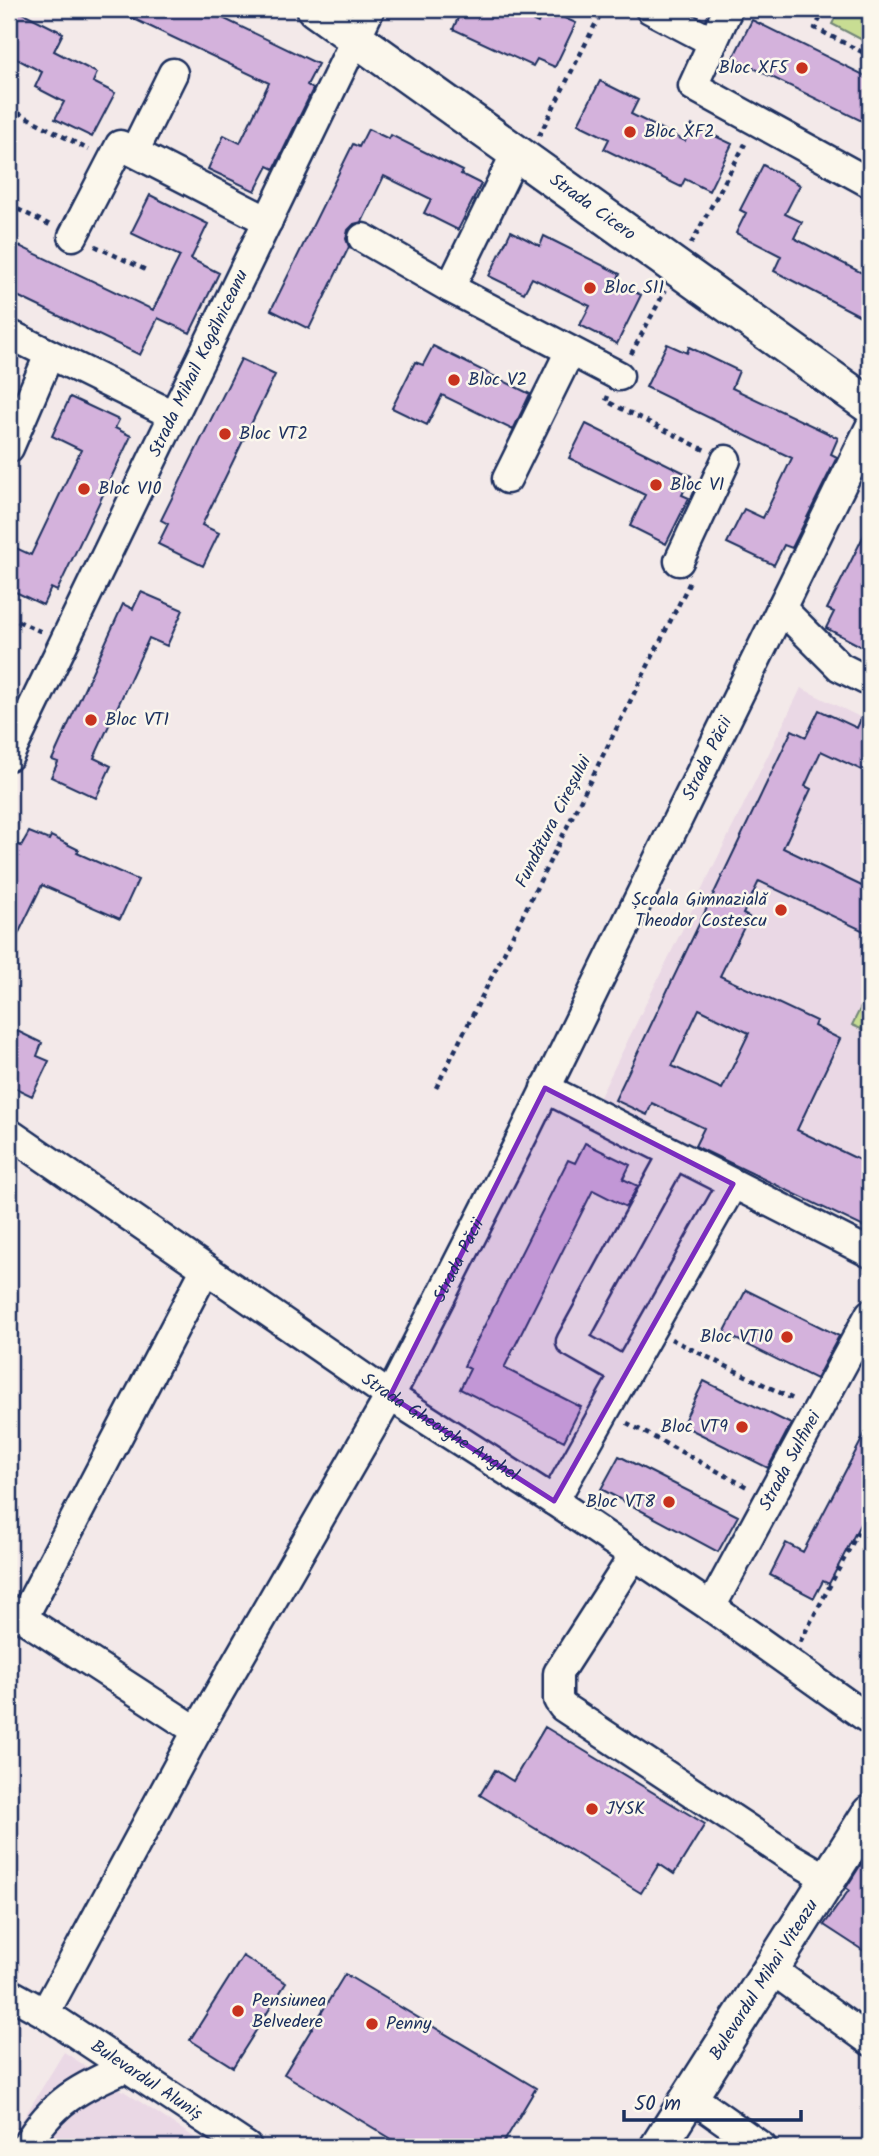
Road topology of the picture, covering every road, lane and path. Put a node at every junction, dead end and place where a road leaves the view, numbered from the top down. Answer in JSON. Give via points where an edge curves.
{"nodes":[{"id":1,"x":315,"y":9,"type":"edge"},
{"id":2,"x":603,"y":9,"type":"edge"},
{"id":3,"x":650,"y":9,"type":"edge"},
{"id":4,"x":728,"y":9,"type":"edge"},
{"id":5,"x":825,"y":9,"type":"edge"},
{"id":6,"x":363,"y":24,"type":"edge"},
{"id":7,"x":713,"y":42,"type":"junction"},
{"id":8,"x":870,"y":56,"type":"edge"},
{"id":9,"x":173,"y":73,"type":"dead end"},
{"id":10,"x":9,"y":108,"type":"edge"},
{"id":11,"x":123,"y":157,"type":"junction"},
{"id":12,"x":522,"y":157,"type":"junction"},
{"id":13,"x":869,"y":179,"type":"edge"},
{"id":14,"x":268,"y":221,"type":"junction"},
{"id":15,"x":73,"y":236,"type":"dead end"},
{"id":16,"x":363,"y":238,"type":"dead end"},
{"id":17,"x":450,"y":288,"type":"junction"},
{"id":18,"x":9,"y":334,"type":"edge"},
{"id":19,"x":570,"y":351,"type":"junction"},
{"id":20,"x":49,"y":355,"type":"junction"},
{"id":21,"x":619,"y":376,"type":"joint"},
{"id":22,"x":870,"y":406,"type":"edge"},
{"id":23,"x":173,"y":415,"type":"junction"},
{"id":24,"x":870,"y":427,"type":"edge"},
{"id":25,"x":9,"y":447,"type":"edge"},
{"id":26,"x":726,"y":460,"type":"joint"},
{"id":27,"x":507,"y":479,"type":"dead end"},
{"id":28,"x":685,"y":571,"type":"joint"},
{"id":29,"x":781,"y":608,"type":"junction"},
{"id":30,"x":9,"y":617,"type":"edge"},
{"id":31,"x":63,"y":643,"type":"junction"},
{"id":32,"x":870,"y":682,"type":"edge"},
{"id":33,"x":9,"y":756,"type":"edge"},
{"id":34,"x":436,"y":1088,"type":"dead end"},
{"id":35,"x":545,"y":1088,"type":"junction"},
{"id":36,"x":9,"y":1133,"type":"edge"},
{"id":37,"x":674,"y":1154,"type":"junction"},
{"id":38,"x":733,"y":1184,"type":"junction"},
{"id":39,"x":870,"y":1253,"type":"edge"},
{"id":40,"x":205,"y":1270,"type":"junction"},
{"id":41,"x":870,"y":1314,"type":"edge"},
{"id":42,"x":651,"y":1329,"type":"junction"},
{"id":43,"x":626,"y":1373,"type":"junction"},
{"id":44,"x":390,"y":1395,"type":"junction"},
{"id":45,"x":605,"y":1411,"type":"junction"},
{"id":46,"x":817,"y":1411,"type":"junction"},
{"id":47,"x":769,"y":1499,"type":"junction"},
{"id":48,"x":554,"y":1501,"type":"junction"},
{"id":49,"x":870,"y":1510,"type":"edge"},
{"id":50,"x":634,"y":1555,"type":"junction"},
{"id":51,"x":711,"y":1607,"type":"junction"},
{"id":52,"x":16,"y":1614,"type":"edge"},
{"id":53,"x":789,"y":1663,"type":"junction"},
{"id":54,"x":870,"y":1720,"type":"edge"},
{"id":55,"x":197,"y":1731,"type":"junction"},
{"id":56,"x":870,"y":1813,"type":"edge"},
{"id":57,"x":828,"y":1879,"type":"junction"},
{"id":58,"x":771,"y":1969,"type":"junction"},
{"id":59,"x":9,"y":1993,"type":"edge"},
{"id":60,"x":45,"y":2013,"type":"junction"},
{"id":61,"x":870,"y":2041,"type":"edge"},
{"id":62,"x":127,"y":2067,"type":"junction"},
{"id":63,"x":690,"y":2096,"type":"junction"},
{"id":64,"x":665,"y":2143,"type":"edge"},
{"id":65,"x":25,"y":2147,"type":"edge"},
{"id":66,"x":247,"y":2147,"type":"edge"},
{"id":67,"x":762,"y":2147,"type":"edge"}],
"edges":[{"from":1,"to":6,"type":"main road","name":"Strada Cicero"},
{"from":2,"to":12,"type":"path"},
{"from":3,"to":7,"type":"street"},
{"from":4,"to":7,"type":"street"},
{"from":5,"to":8,"type":"path","via":[[815,28]]},
{"from":6,"to":12,"type":"main road","name":"Strada Cicero"},
{"from":6,"to":14,"type":"street","name":"Strada Mihail Kogălniceanu"},
{"from":7,"to":13,"type":"street","via":[[693,86]]},
{"from":9,"to":11,"type":"street"},
{"from":10,"to":11,"type":"path"},
{"from":11,"to":14,"type":"street"},
{"from":11,"to":15,"type":"street"},
{"from":12,"to":17,"type":"street"},
{"from":12,"to":22,"type":"main road","name":"Strada Cicero"},
{"from":14,"to":23,"type":"street","name":"Strada Mihail Kogălniceanu"},
{"from":16,"to":17,"type":"street"},
{"from":17,"to":19,"type":"street"},
{"from":18,"to":20,"type":"street"},
{"from":19,"to":21,"type":"street"},
{"from":19,"to":27,"type":"street"},
{"from":20,"to":23,"type":"street"},
{"from":20,"to":25,"type":"street"},
{"from":21,"to":26,"type":"path","via":[[606,401]]},
{"from":23,"to":31,"type":"street","name":"Strada Mihail Kogălniceanu"},
{"from":24,"to":29,"type":"street","name":"Strada Păcii"},
{"from":26,"to":28,"type":"street"},
{"from":28,"to":34,"type":"path","name":"Fundătura Cireșului"},
{"from":29,"to":32,"type":"street","via":[[840,667]]},
{"from":29,"to":35,"type":"street","name":"Strada Păcii"},
{"from":30,"to":31,"type":"path"},
{"from":31,"to":33,"type":"street","name":"Strada Mihail Kogălniceanu"},
{"from":35,"to":37,"type":"street"},
{"from":35,"to":44,"type":"street","name":"Strada Păcii"},
{"from":36,"to":40,"type":"street","name":"Strada Gheorghe Anghel"},
{"from":37,"to":38,"type":"street"},
{"from":37,"to":43,"type":"street","via":[[571,1342]]},
{"from":38,"to":39,"type":"street"},
{"from":38,"to":42,"type":"street"},
{"from":40,"to":44,"type":"street","name":"Strada Gheorghe Anghel"},
{"from":40,"to":52,"type":"street"},
{"from":41,"to":46,"type":"street","name":"Strada Sulfinei"},
{"from":42,"to":43,"type":"street"},
{"from":42,"to":46,"type":"path"},
{"from":43,"to":45,"type":"street"},
{"from":44,"to":48,"type":"street","name":"Strada Gheorghe Anghel"},
{"from":44,"to":55,"type":"street","name":"Strada Păcii"},
{"from":45,"to":47,"type":"path"},
{"from":45,"to":48,"type":"street"},
{"from":46,"to":47,"type":"street","name":"Strada Sulfinei"},
{"from":47,"to":51,"type":"street","name":"Strada Sulfinei"},
{"from":48,"to":50,"type":"street","name":"Strada Gheorghe Anghel"},
{"from":49,"to":53,"type":"path"},
{"from":50,"to":51,"type":"street","name":"Strada Gheorghe Anghel"},
{"from":50,"to":57,"type":"street","via":[[558,1673],[558,1700]]},
{"from":51,"to":53,"type":"street","name":"Strada Gheorghe Anghel"},
{"from":52,"to":55,"type":"street"},
{"from":53,"to":54,"type":"street","name":"Strada Gheorghe Anghel"},
{"from":55,"to":60,"type":"street","name":"Strada Păcii"},
{"from":56,"to":57,"type":"main road","name":"Bulevardul Mihai Viteazu"},
{"from":57,"to":58,"type":"main road","name":"Bulevardul Mihai Viteazu"},
{"from":58,"to":61,"type":"street"},
{"from":58,"to":63,"type":"main road","name":"Bulevardul Mihai Viteazu"},
{"from":59,"to":60,"type":"street","name":"Bulevardul Aluniș"},
{"from":60,"to":62,"type":"street","name":"Bulevardul Aluniș"},
{"from":62,"to":65,"type":"street","via":[[60,2102]]},
{"from":62,"to":66,"type":"street","name":"Bulevardul Aluniș"},
{"from":63,"to":64,"type":"main road","name":"Bulevardul Mihai Viteazu"},
{"from":63,"to":67,"type":"street"}]}
